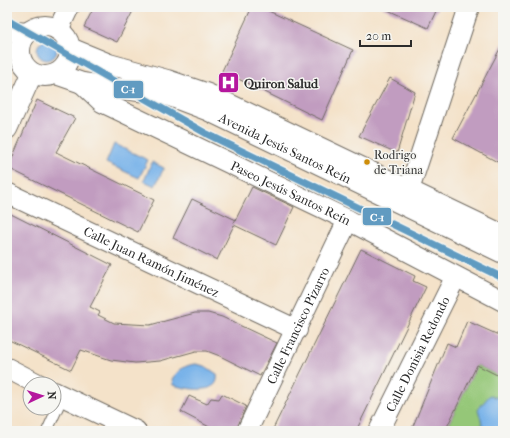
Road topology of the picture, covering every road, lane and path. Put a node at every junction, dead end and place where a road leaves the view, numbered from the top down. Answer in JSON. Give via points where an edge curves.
{"nodes":[{"id":1,"x":69,"y":7,"type":"edge"},
{"id":2,"x":469,"y":7,"type":"edge"},
{"id":3,"x":7,"y":28,"type":"edge"},
{"id":4,"x":58,"y":30,"type":"junction"},
{"id":5,"x":28,"y":32,"type":"junction"},
{"id":6,"x":70,"y":48,"type":"junction"},
{"id":7,"x":20,"y":61,"type":"edge"},
{"id":8,"x":56,"y":74,"type":"junction"},
{"id":9,"x":82,"y":83,"type":"junction"},
{"id":10,"x":7,"y":129,"type":"edge"},
{"id":11,"x":409,"y":190,"type":"junction"},
{"id":12,"x":7,"y":193,"type":"edge"},
{"id":13,"x":348,"y":220,"type":"junction"},
{"id":14,"x":502,"y":238,"type":"edge"},
{"id":15,"x":455,"y":278,"type":"junction"},
{"id":16,"x":503,"y":301,"type":"edge"},
{"id":17,"x":297,"y":330,"type":"junction"},
{"id":18,"x":7,"y":368,"type":"edge"},
{"id":19,"x":22,"y":376,"type":"edge"},
{"id":20,"x":62,"y":396,"type":"edge"},
{"id":21,"x":51,"y":416,"type":"edge"},
{"id":22,"x":47,"y":431,"type":"edge"},
{"id":23,"x":136,"y":431,"type":"edge"},
{"id":24,"x":247,"y":431,"type":"edge"},
{"id":25,"x":379,"y":431,"type":"edge"}],
"edges":[{"from":1,"to":4,"type":"street"},
{"from":2,"to":11,"type":"street"},
{"from":3,"to":5,"type":"street","via":[[16,32]]},
{"from":4,"to":5,"type":"street","via":[[42,26]]},
{"from":4,"to":6,"type":"street","via":[[68,40]]},
{"from":5,"to":7,"type":"street","via":[[21,44]]},
{"from":6,"to":8,"type":"street","via":[[67,63]]},
{"from":6,"to":11,"type":"street","name":"Avenida Jesús Santos Reín","via":[[109,64],[208,94]]},
{"from":7,"to":8,"type":"street","via":[[42,76]]},
{"from":7,"to":10,"type":"street"},
{"from":8,"to":9,"type":"street","name":"Avenida Jesús Santos Reín"},
{"from":9,"to":13,"type":"street","name":"Paseo Jesús Santos Reín","via":[[102,102]]},
{"from":9,"to":14,"type":"street","name":"Avenida Jesús Santos Reín","via":[[167,95]]},
{"from":11,"to":14,"type":"street","name":"Avenida Jesús Santos Reín"},
{"from":12,"to":17,"type":"street","name":"Calle Juan Ramón Jiménez"},
{"from":13,"to":15,"type":"street","name":"Paseo Jesús Santos Reín"},
{"from":13,"to":17,"type":"street","name":"Calle Francisco Pizarro"},
{"from":15,"to":16,"type":"street","name":"Paseo Jesús Santos Reín"},
{"from":15,"to":25,"type":"street","name":"Calle Donisia Redondo"},
{"from":17,"to":24,"type":"street","name":"Calle Francisco Pizarro"},
{"from":18,"to":19,"type":"street"},
{"from":20,"to":23,"type":"street"},
{"from":21,"to":22,"type":"lane"}]}
